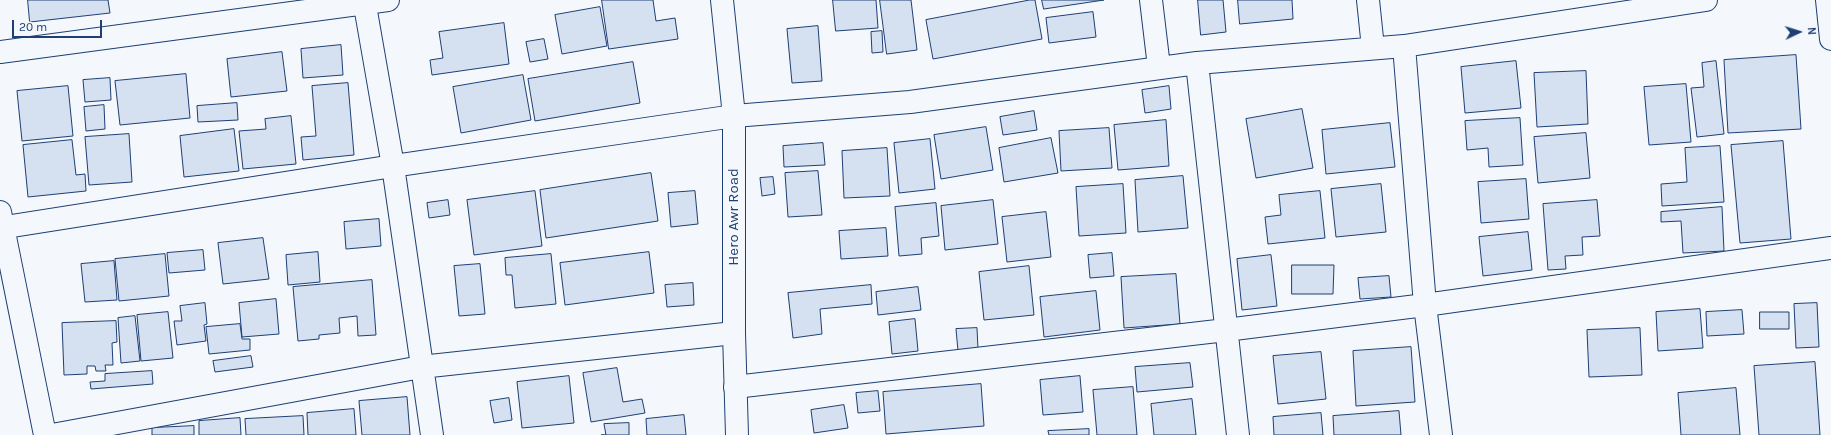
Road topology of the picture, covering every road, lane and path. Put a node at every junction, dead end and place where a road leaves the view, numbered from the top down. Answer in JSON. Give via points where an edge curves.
{"nodes":[{"id":1,"x":388,"y":0,"type":"edge"},
{"id":2,"x":722,"y":0,"type":"edge"},
{"id":3,"x":1151,"y":0,"type":"edge"},
{"id":4,"x":1368,"y":0,"type":"edge"},
{"id":5,"x":1706,"y":0,"type":"edge"},
{"id":6,"x":1827,"y":0,"type":"edge"},
{"id":7,"x":364,"y":2,"type":"edge"},
{"id":8,"x":1831,"y":39,"type":"edge"},
{"id":9,"x":1404,"y":46,"type":"junction"},
{"id":10,"x":1373,"y":48,"type":"junction"},
{"id":11,"x":0,"y":52,"type":"edge"},
{"id":12,"x":1197,"y":63,"type":"junction"},
{"id":13,"x":1159,"y":67,"type":"junction"},
{"id":14,"x":734,"y":116,"type":"junction"},
{"id":15,"x":393,"y":166,"type":"junction"},
{"id":16,"x":1,"y":223,"type":"edge"},
{"id":17,"x":1831,"y":248,"type":"edge"},
{"id":18,"x":1425,"y":305,"type":"junction"},
{"id":19,"x":1226,"y":330,"type":"junction"},
{"id":20,"x":734,"y":333,"type":"junction"},
{"id":21,"x":422,"y":367,"type":"junction"},
{"id":22,"x":735,"y":386,"type":"junction"},
{"id":23,"x":45,"y":435,"type":"edge"},
{"id":24,"x":52,"y":435,"type":"edge"},
{"id":25,"x":432,"y":435,"type":"edge"},
{"id":26,"x":737,"y":435,"type":"edge"},
{"id":27,"x":1238,"y":435,"type":"edge"},
{"id":28,"x":1441,"y":435,"type":"edge"}],
"edges":[{"from":1,"to":7,"type":"street"},
{"from":2,"to":14,"type":"street","name":"Hero Awr Road"},
{"from":3,"to":13,"type":"street"},
{"from":4,"to":10,"type":"street"},
{"from":5,"to":9,"type":"street"},
{"from":6,"to":8,"type":"street"},
{"from":7,"to":11,"type":"street"},
{"from":7,"to":15,"type":"street"},
{"from":9,"to":10,"type":"street"},
{"from":9,"to":18,"type":"street"},
{"from":10,"to":12,"type":"street"},
{"from":12,"to":13,"type":"street"},
{"from":12,"to":19,"type":"street"},
{"from":13,"to":14,"type":"street","via":[[910,102]]},
{"from":14,"to":15,"type":"street"},
{"from":14,"to":20,"type":"street","name":"Hero Awr Road"},
{"from":15,"to":16,"type":"street"},
{"from":15,"to":21,"type":"street"},
{"from":16,"to":23,"type":"street"},
{"from":17,"to":18,"type":"street"},
{"from":18,"to":19,"type":"street"},
{"from":18,"to":28,"type":"street"},
{"from":19,"to":22,"type":"street"},
{"from":19,"to":27,"type":"street"},
{"from":20,"to":21,"type":"street"},
{"from":20,"to":22,"type":"street","name":"Hero Awr Road"},
{"from":21,"to":24,"type":"street"},
{"from":21,"to":25,"type":"street"},
{"from":22,"to":26,"type":"street","name":"Hero Awr Road"}]}
